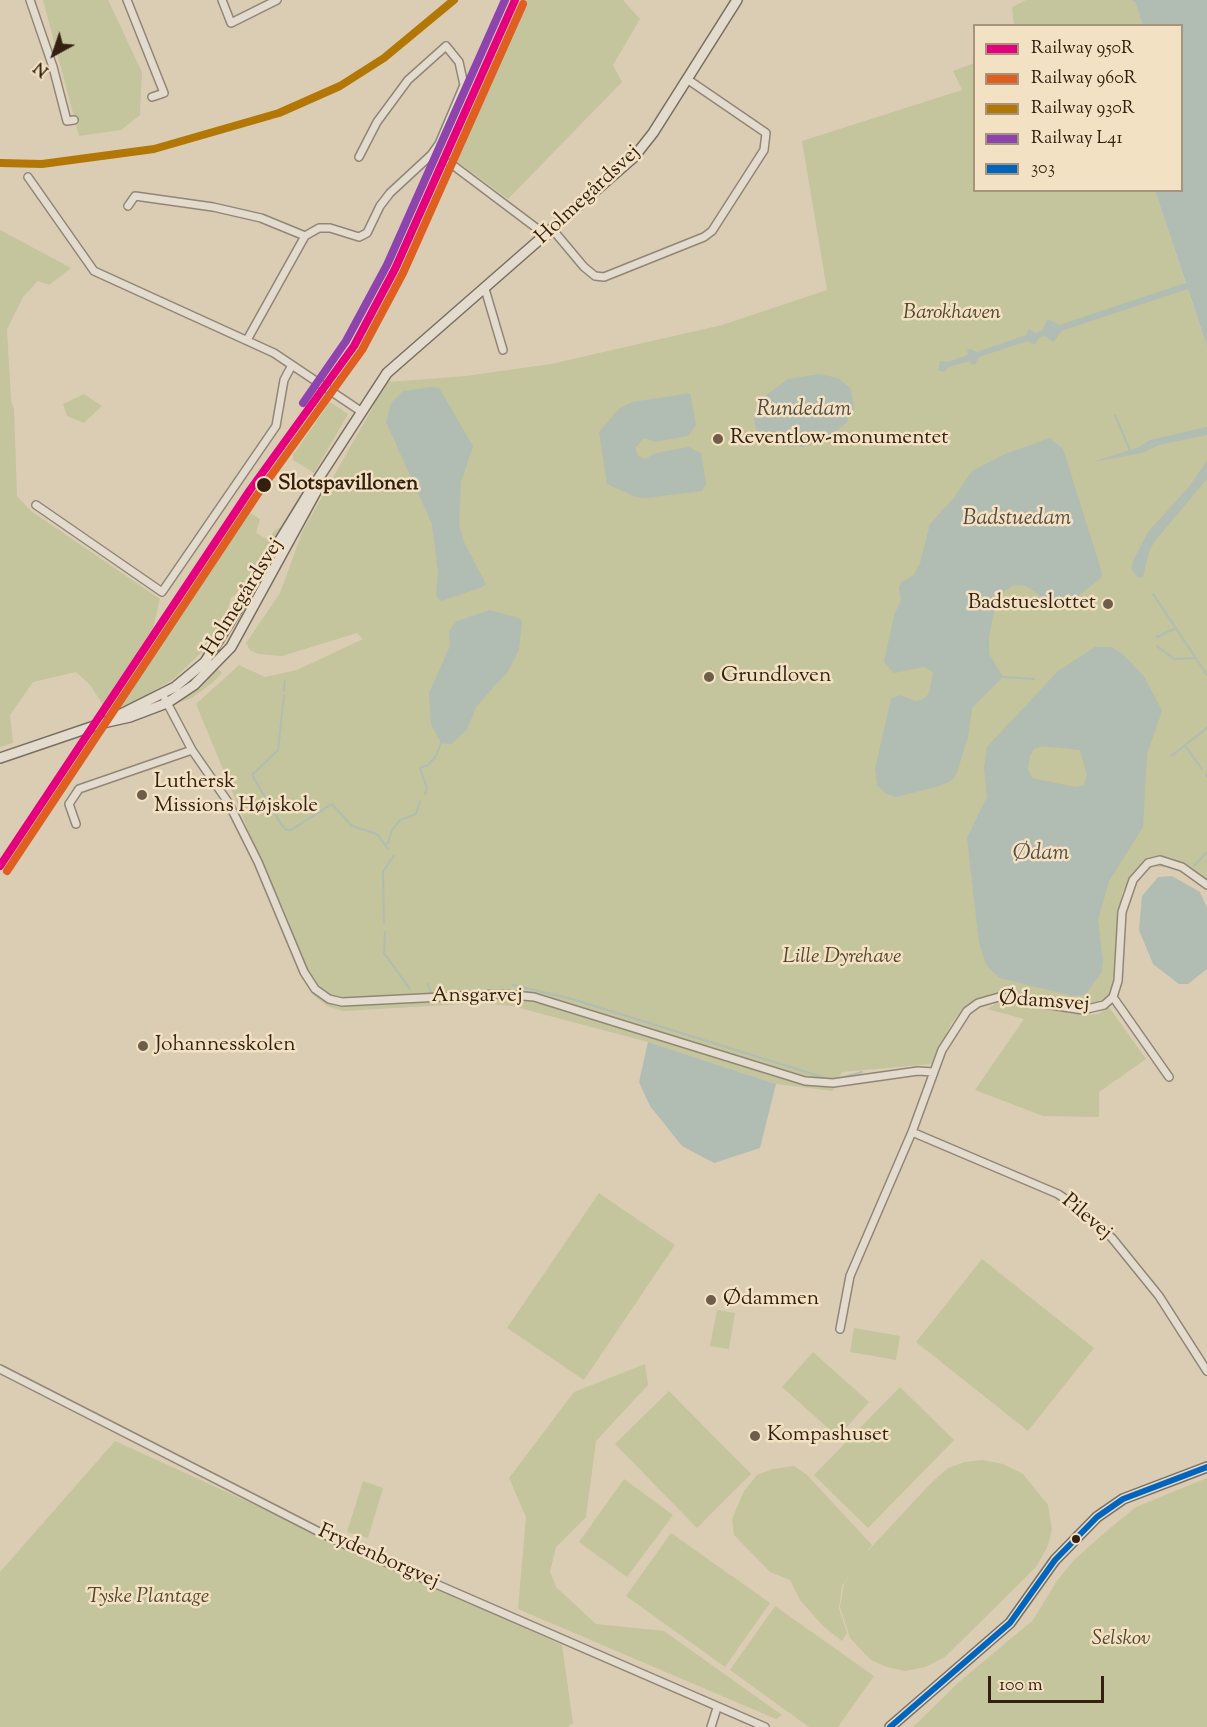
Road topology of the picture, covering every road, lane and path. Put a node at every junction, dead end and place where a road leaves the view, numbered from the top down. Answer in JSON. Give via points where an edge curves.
{"nodes":[{"id":1,"x":30,"y":0,"type":"edge"},
{"id":2,"x":127,"y":0,"type":"edge"},
{"id":3,"x":222,"y":0,"type":"edge"},
{"id":4,"x":277,"y":0,"type":"edge"},
{"id":5,"x":737,"y":0,"type":"edge"},
{"id":6,"x":687,"y":79,"type":"junction"},
{"id":7,"x":152,"y":97,"type":"dead end"},
{"id":8,"x":74,"y":120,"type":"dead end"},
{"id":9,"x":359,"y":157,"type":"dead end"},
{"id":10,"x":450,"y":163,"type":"dead end"},
{"id":11,"x":28,"y":177,"type":"dead end"},
{"id":12,"x":128,"y":206,"type":"dead end"},
{"id":13,"x":550,"y":233,"type":"junction"},
{"id":14,"x":305,"y":236,"type":"junction"},
{"id":15,"x":485,"y":289,"type":"junction"},
{"id":16,"x":248,"y":340,"type":"junction"},
{"id":17,"x":503,"y":350,"type":"dead end"},
{"id":18,"x":292,"y":365,"type":"junction"},
{"id":19,"x":362,"y":412,"type":"junction"},
{"id":20,"x":36,"y":505,"type":"dead end"},
{"id":21,"x":165,"y":698,"type":"junction"},
{"id":22,"x":192,"y":750,"type":"junction"},
{"id":23,"x":0,"y":758,"type":"edge"},
{"id":24,"x":76,"y":824,"type":"dead end"},
{"id":25,"x":1207,"y":885,"type":"edge"},
{"id":26,"x":1113,"y":997,"type":"junction"},
{"id":27,"x":933,"y":1072,"type":"junction"},
{"id":28,"x":1169,"y":1077,"type":"dead end"},
{"id":29,"x":912,"y":1132,"type":"junction"},
{"id":30,"x":840,"y":1329,"type":"dead end"},
{"id":31,"x":0,"y":1369,"type":"edge"},
{"id":32,"x":1207,"y":1371,"type":"edge"},
{"id":33,"x":1207,"y":1467,"type":"edge"},
{"id":34,"x":717,"y":1708,"type":"junction"},
{"id":35,"x":711,"y":1727,"type":"edge"},
{"id":36,"x":765,"y":1727,"type":"edge"},
{"id":37,"x":890,"y":1727,"type":"edge"}],
"edges":[{"from":1,"to":8,"type":"street","via":[[67,121]]},
{"from":2,"to":7,"type":"street","via":[[164,93]]},
{"from":3,"to":4,"type":"street","via":[[231,23]]},
{"from":5,"to":6,"type":"street","name":"Holmegårdsvej"},
{"from":6,"to":13,"type":"street","name":"Holmegårdsvej","via":[[634,157]]},
{"from":6,"to":13,"type":"street","via":[[760,127],[766,138],[764,150],[712,231],[604,277],[595,276]]},
{"from":9,"to":14,"type":"street","via":[[377,122],[408,80],[446,46],[459,62],[464,85],[431,155],[390,193],[367,233],[359,237],[319,228]]},
{"from":10,"to":13,"type":"street"},
{"from":11,"to":16,"type":"street","via":[[94,271]]},
{"from":12,"to":14,"type":"street","via":[[135,196],[213,207],[261,218]]},
{"from":13,"to":15,"type":"street","name":"Holmegårdsvej"},
{"from":14,"to":16,"type":"street"},
{"from":15,"to":17,"type":"street"},
{"from":15,"to":19,"type":"street","name":"Holmegårdsvej","via":[[393,367]]},
{"from":16,"to":18,"type":"street"},
{"from":18,"to":19,"type":"street"},
{"from":18,"to":20,"type":"street","via":[[284,380],[276,426],[162,592]]},
{"from":19,"to":21,"type":"street","name":"Holmegårdsvej","via":[[231,647],[201,680]]},
{"from":21,"to":22,"type":"street","name":"Ansgarvej"},
{"from":21,"to":23,"type":"street","name":"Holmegårdsvej","via":[[130,717]]},
{"from":22,"to":24,"type":"street","via":[[79,789],[69,804]]},
{"from":22,"to":27,"type":"street","name":"Ansgarvej","via":[[233,812],[304,972],[315,989],[329,999],[342,1002],[502,994],[534,997],[805,1081],[833,1083]]},
{"from":25,"to":26,"type":"street","name":"Ødamsvej","via":[[1182,867],[1160,860],[1148,863],[1134,880],[1122,912],[1118,981]]},
{"from":26,"to":27,"type":"street","name":"Ødamsvej","via":[[1095,1009],[999,997],[978,1003],[958,1024]]},
{"from":26,"to":28,"type":"street"},
{"from":27,"to":29,"type":"street","name":"Ødamsvej"},
{"from":29,"to":30,"type":"street","name":"Ødamsvej","via":[[850,1276]]},
{"from":29,"to":32,"type":"street","name":"Pilevej","via":[[1058,1194],[1077,1207],[1112,1238],[1159,1296]]},
{"from":31,"to":34,"type":"street","name":"Frydenborgvej","via":[[337,1541]]},
{"from":33,"to":37,"type":"street","via":[[1123,1499],[1097,1517],[1055,1560],[1010,1623]]},
{"from":34,"to":35,"type":"street"},
{"from":34,"to":36,"type":"street","name":"Frydenborgvej"}]}
